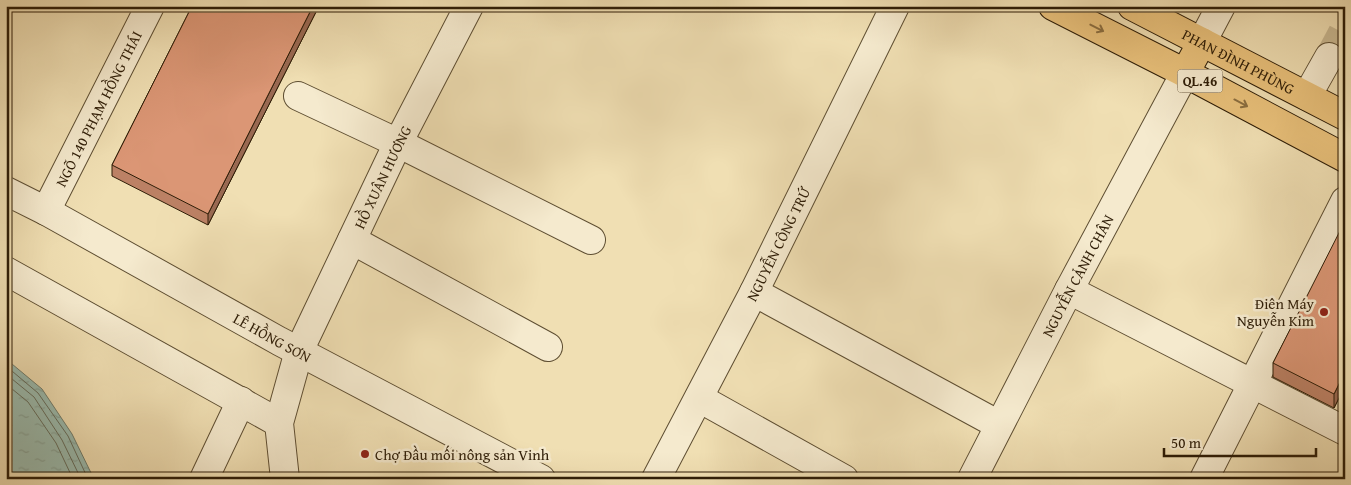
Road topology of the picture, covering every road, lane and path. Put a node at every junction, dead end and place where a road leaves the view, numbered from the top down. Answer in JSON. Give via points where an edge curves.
{"nodes":[{"id":1,"x":150,"y":6,"type":"edge"},
{"id":2,"x":470,"y":6,"type":"edge"},
{"id":3,"x":895,"y":6,"type":"edge"},
{"id":4,"x":1054,"y":6,"type":"edge"},
{"id":5,"x":1132,"y":6,"type":"edge"},
{"id":6,"x":1221,"y":6,"type":"edge"},
{"id":7,"x":1202,"y":42,"type":"junction"},
{"id":8,"x":1328,"y":57,"type":"tunnel mouth"},
{"id":9,"x":1185,"y":73,"type":"junction"},
{"id":10,"x":298,"y":96,"type":"dead end"},
{"id":11,"x":1307,"y":96,"type":"junction"},
{"id":12,"x":1345,"y":116,"type":"edge"},
{"id":13,"x":398,"y":143,"type":"junction"},
{"id":14,"x":1345,"y":158,"type":"edge"},
{"id":15,"x":6,"y":191,"type":"edge"},
{"id":16,"x":1345,"y":201,"type":"edge"},
{"id":17,"x":46,"y":211,"type":"junction"},
{"id":18,"x":352,"y":240,"type":"junction"},
{"id":19,"x":591,"y":240,"type":"dead end"},
{"id":20,"x":6,"y":271,"type":"edge"},
{"id":21,"x":1069,"y":290,"type":"junction"},
{"id":22,"x":754,"y":292,"type":"junction"},
{"id":23,"x":548,"y":347,"type":"dead end"},
{"id":24,"x":299,"y":351,"type":"junction"},
{"id":25,"x":1252,"y":384,"type":"junction"},
{"id":26,"x":699,"y":398,"type":"junction"},
{"id":27,"x":241,"y":401,"type":"junction"},
{"id":28,"x":279,"y":423,"type":"junction"},
{"id":29,"x":999,"y":425,"type":"junction"},
{"id":30,"x":1345,"y":431,"type":"edge"},
{"id":31,"x":204,"y":479,"type":"edge"},
{"id":32,"x":285,"y":479,"type":"edge"},
{"id":33,"x":541,"y":479,"type":"edge"},
{"id":34,"x":656,"y":479,"type":"edge"},
{"id":35,"x":844,"y":479,"type":"edge"},
{"id":36,"x":972,"y":479,"type":"edge"},
{"id":37,"x":1204,"y":479,"type":"edge"}],
"edges":[{"from":1,"to":17,"type":"street","name":"NGÕ 140 PHẠM HỒNG THÁI"},
{"from":2,"to":13,"type":"street","name":"HỒ XUÂN HƯƠNG"},
{"from":3,"to":22,"type":"street","name":"NGUYỄN CÔNG TRỨ"},
{"from":4,"to":9,"type":"main road","number":"QL.46","one_way":true},
{"from":5,"to":7,"type":"main road","name":"PHAN ĐÌNH PHÙNG","number":"QL.46"},
{"from":6,"to":7,"type":"street"},
{"from":7,"to":9,"type":"main road"},
{"from":7,"to":11,"type":"main road","name":"PHAN ĐÌNH PHÙNG","number":"QL.46"},
{"from":8,"to":11,"type":"street"},
{"from":9,"to":14,"type":"main road","number":"QL.46","one_way":true},
{"from":9,"to":21,"type":"street","name":"NGUYỄN CẢNH CHÂN"},
{"from":10,"to":13,"type":"street"},
{"from":11,"to":12,"type":"main road","name":"PHAN ĐÌNH PHÙNG","number":"QL.46"},
{"from":13,"to":18,"type":"street","name":"HỒ XUÂN HƯƠNG"},
{"from":13,"to":19,"type":"street"},
{"from":15,"to":17,"type":"street","name":"LÊ HỒNG SƠN"},
{"from":16,"to":25,"type":"street"},
{"from":17,"to":24,"type":"street","name":"LÊ HỒNG SƠN"},
{"from":18,"to":23,"type":"street"},
{"from":18,"to":24,"type":"street","name":"HỒ XUÂN HƯƠNG"},
{"from":20,"to":27,"type":"street"},
{"from":21,"to":25,"type":"street"},
{"from":21,"to":29,"type":"street","name":"NGUYỄN CẢNH CHÂN"},
{"from":22,"to":26,"type":"street","name":"NGUYỄN CÔNG TRỨ"},
{"from":22,"to":29,"type":"street"},
{"from":24,"to":28,"type":"street","name":"HỒ XUÂN HƯƠNG"},
{"from":24,"to":33,"type":"street","name":"LÊ HỒNG SƠN"},
{"from":25,"to":30,"type":"street"},
{"from":25,"to":37,"type":"street"},
{"from":26,"to":34,"type":"street","name":"NGUYỄN CÔNG TRỨ"},
{"from":26,"to":35,"type":"street"},
{"from":27,"to":28,"type":"street"},
{"from":27,"to":31,"type":"street"},
{"from":28,"to":32,"type":"street"},
{"from":29,"to":36,"type":"street","name":"NGUYỄN CẢNH CHÂN"}]}
